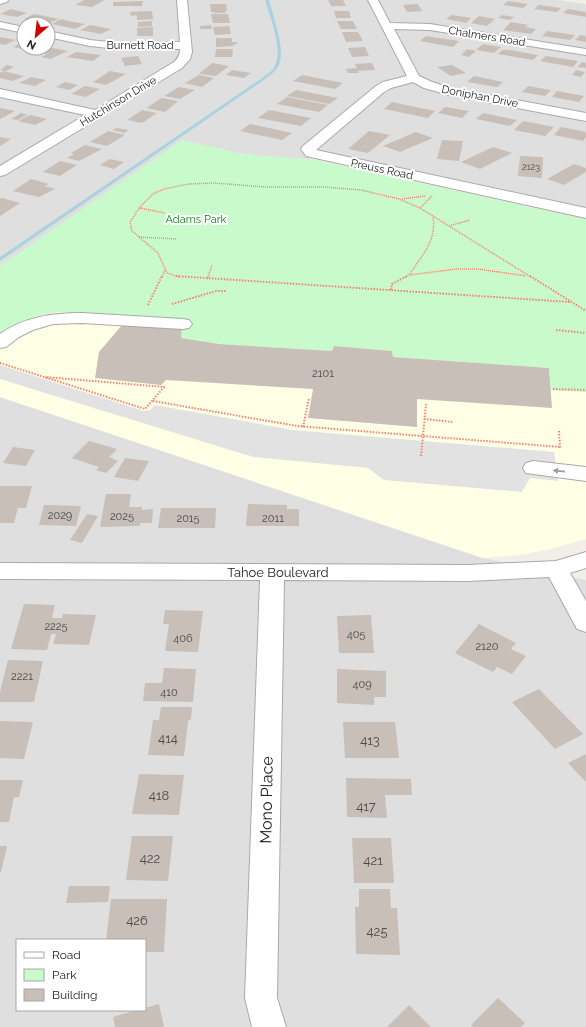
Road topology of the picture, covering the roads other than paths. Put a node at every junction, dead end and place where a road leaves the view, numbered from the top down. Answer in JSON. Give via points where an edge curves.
{"nodes":[{"id":1,"x":3,"y":0,"type":"edge"},
{"id":2,"x":182,"y":0,"type":"edge"},
{"id":3,"x":373,"y":0,"type":"edge"},
{"id":4,"x":0,"y":1,"type":"edge"},
{"id":5,"x":0,"y":25,"type":"edge"},
{"id":6,"x":387,"y":26,"type":"junction"},
{"id":7,"x":16,"y":28,"type":"edge"},
{"id":8,"x":56,"y":36,"type":"edge"},
{"id":9,"x":185,"y":45,"type":"junction"},
{"id":10,"x":586,"y":52,"type":"edge"},
{"id":11,"x":414,"y":78,"type":"junction"},
{"id":12,"x":0,"y":93,"type":"edge"},
{"id":13,"x":96,"y":114,"type":"junction"},
{"id":14,"x":586,"y":116,"type":"edge"},
{"id":15,"x":0,"y":172,"type":"edge"},
{"id":16,"x":586,"y":213,"type":"edge"},
{"id":17,"x":182,"y":324,"type":"dead end"},
{"id":18,"x":0,"y":343,"type":"edge"},
{"id":19,"x":533,"y":468,"type":"dead end"},
{"id":20,"x":586,"y":474,"type":"edge"},
{"id":21,"x":586,"y":560,"type":"edge"},
{"id":22,"x":556,"y":568,"type":"junction"},
{"id":23,"x":0,"y":571,"type":"edge"},
{"id":24,"x":272,"y":572,"type":"junction"},
{"id":25,"x":586,"y":623,"type":"edge"},
{"id":26,"x":269,"y":1027,"type":"edge"}],
"edges":[{"from":1,"to":4,"type":"street"},
{"from":2,"to":9,"type":"street","name":"Hutchinson Drive"},
{"from":3,"to":6,"type":"street"},
{"from":5,"to":7,"type":"street"},
{"from":6,"to":10,"type":"street","name":"Chalmers Road","via":[[430,27]]},
{"from":6,"to":11,"type":"street"},
{"from":8,"to":9,"type":"street","name":"Burnett Road","via":[[118,46]]},
{"from":9,"to":13,"type":"street","name":"Hutchinson Drive","via":[[184,59],[178,65]]},
{"from":11,"to":14,"type":"street","name":"Doniphan Drive","via":[[449,91]]},
{"from":11,"to":16,"type":"street","name":"Preuss Road","via":[[387,84],[308,149],[311,153]]},
{"from":12,"to":13,"type":"street"},
{"from":13,"to":15,"type":"street","name":"Hutchinson Drive"},
{"from":17,"to":18,"type":"street","via":[[65,317],[31,323],[16,330]]},
{"from":20,"to":19,"type":"street","one_way":true},
{"from":21,"to":22,"type":"street","name":"Tahoe Boulevard"},
{"from":22,"to":24,"type":"street","name":"Tahoe Boulevard","via":[[468,573]]},
{"from":22,"to":25,"type":"street"},
{"from":23,"to":24,"type":"street","name":"Tahoe Boulevard"},
{"from":24,"to":26,"type":"street","name":"Mono Place","via":[[261,998]]}]}
